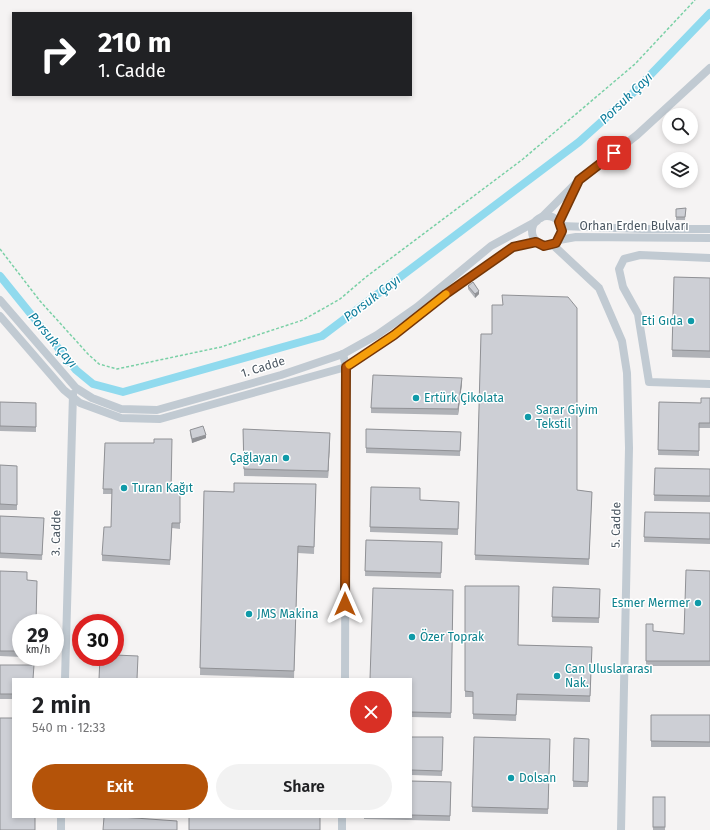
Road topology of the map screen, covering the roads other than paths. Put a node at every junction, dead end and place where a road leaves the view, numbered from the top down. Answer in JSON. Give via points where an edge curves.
{"nodes":[{"id":1,"x":710,"y":68,"type":"edge"},
{"id":2,"x":579,"y":180,"type":"junction"},
{"id":3,"x":539,"y":219,"type":"junction"},
{"id":4,"x":560,"y":224,"type":"junction"},
{"id":5,"x":710,"y":229,"type":"edge"},
{"id":6,"x":710,"y":238,"type":"edge"},
{"id":7,"x":536,"y":242,"type":"junction"},
{"id":8,"x":556,"y":242,"type":"junction"},
{"id":9,"x":710,"y":258,"type":"edge"},
{"id":10,"x":0,"y":300,"type":"edge"},
{"id":11,"x":0,"y":316,"type":"edge"},
{"id":12,"x":342,"y":354,"type":"junction"},
{"id":13,"x":346,"y":367,"type":"junction"},
{"id":14,"x":710,"y":384,"type":"edge"},
{"id":15,"x":76,"y":388,"type":"junction"},
{"id":16,"x":72,"y":396,"type":"junction"},
{"id":17,"x":65,"y":678,"type":"edge"},
{"id":18,"x":344,"y":678,"type":"edge"},
{"id":19,"x":61,"y":818,"type":"edge"},
{"id":20,"x":342,"y":818,"type":"edge"},
{"id":21,"x":61,"y":830,"type":"edge"},
{"id":22,"x":342,"y":830,"type":"edge"},
{"id":23,"x":621,"y":830,"type":"edge"}],
"edges":[{"from":1,"to":2,"type":"street","name":"1. Cadde","via":[[637,135]]},
{"from":2,"to":3,"type":"street","name":"1. Cadde"},
{"from":2,"to":4,"type":"street"},
{"from":3,"to":4,"type":"street","name":"Orhan Erden Bulvarı","via":[[550,217]]},
{"from":3,"to":7,"type":"street","via":[[532,229]]},
{"from":3,"to":12,"type":"street","name":"1. Cadde","via":[[491,246],[417,307],[377,335]]},
{"from":4,"to":5,"type":"street","name":"Orhan Erden Bulvarı","via":[[622,229]]},
{"from":4,"to":8,"type":"street","name":"Orhan Erden Bulvarı","via":[[562,231]]},
{"from":6,"to":8,"type":"street","name":"Orhan Erden Bulvarı","via":[[576,237]]},
{"from":7,"to":8,"type":"street","name":"Orhan Erden Bulvarı","via":[[544,246]]},
{"from":7,"to":13,"type":"street","name":"1. Cadde","via":[[513,247],[446,294],[394,335]]},
{"from":8,"to":23,"type":"street","name":"5. Cadde","via":[[599,288],[622,341],[627,373],[629,472]]},
{"from":9,"to":14,"type":"street","via":[[640,255],[624,259],[620,269],[623,287],[638,314],[649,382]]},
{"from":10,"to":15,"type":"street","name":"1. Cadde"},
{"from":11,"to":16,"type":"street","name":"1. Cadde"},
{"from":12,"to":13,"type":"street"},
{"from":12,"to":15,"type":"street","name":"1. Cadde","via":[[281,375],[157,410],[121,408],[92,398]]},
{"from":13,"to":16,"type":"street","name":"1. Cadde","via":[[160,419],[121,418],[80,403]]},
{"from":13,"to":18,"type":"street"},
{"from":15,"to":16,"type":"street","name":"3. Cadde"},
{"from":16,"to":17,"type":"street","name":"3. Cadde"},
{"from":19,"to":21,"type":"street"},
{"from":20,"to":22,"type":"street"}]}
